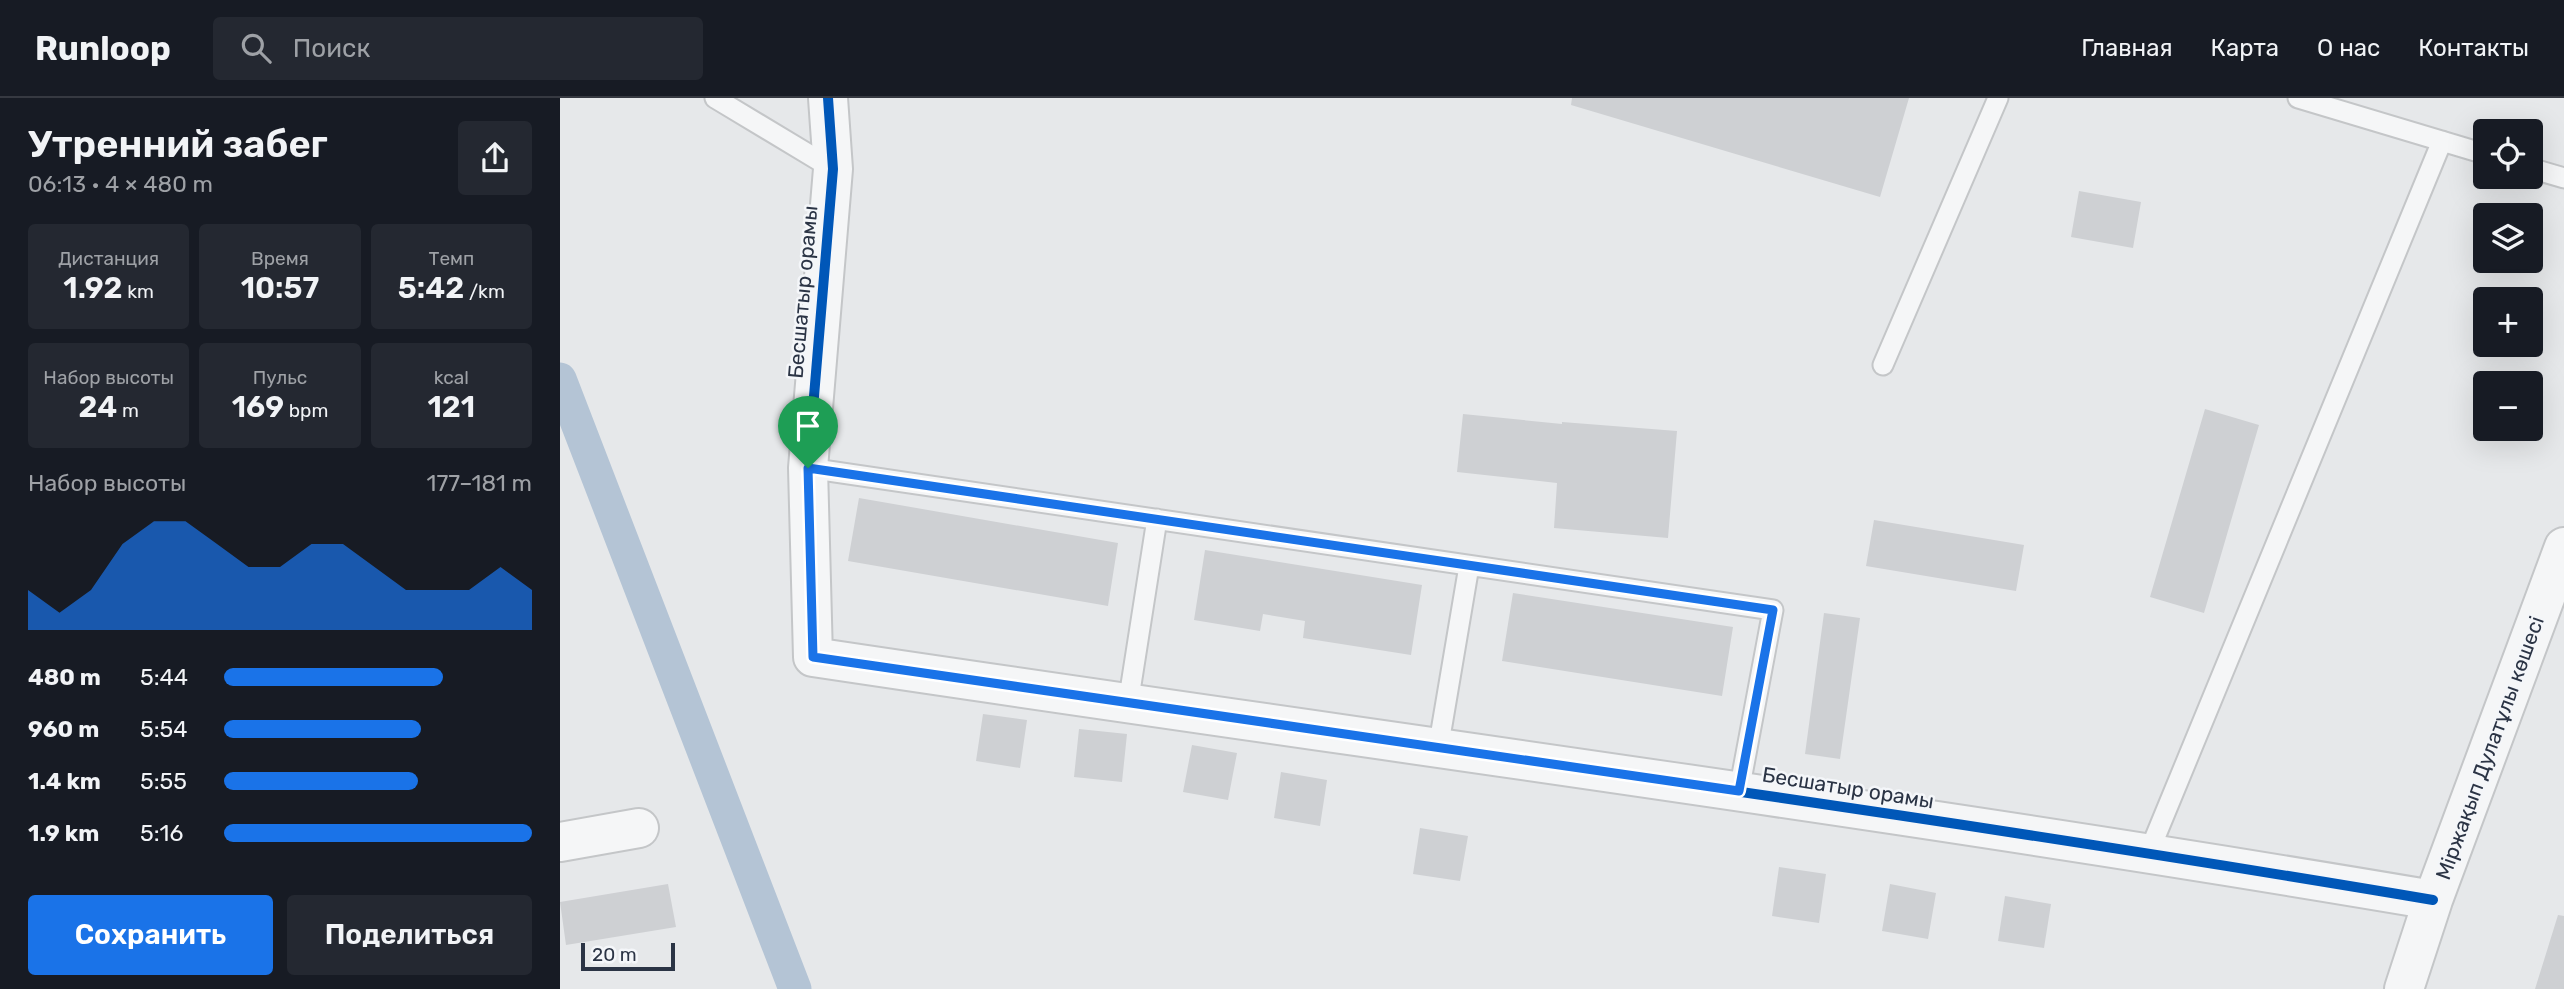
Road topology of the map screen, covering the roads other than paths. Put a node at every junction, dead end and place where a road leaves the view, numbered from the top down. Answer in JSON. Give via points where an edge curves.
{"nodes":[{"id":1,"x":715,"y":98,"type":"edge"},
{"id":2,"x":828,"y":98,"type":"edge"},
{"id":3,"x":1998,"y":98,"type":"edge"},
{"id":4,"x":2298,"y":98,"type":"edge"},
{"id":5,"x":2442,"y":141,"type":"junction"},
{"id":6,"x":2473,"y":150,"type":"edge"},
{"id":7,"x":833,"y":169,"type":"junction"},
{"id":8,"x":2543,"y":172,"type":"edge"},
{"id":9,"x":2564,"y":178,"type":"edge"},
{"id":10,"x":1883,"y":365,"type":"dead end"},
{"id":11,"x":808,"y":468,"type":"junction"},
{"id":12,"x":1157,"y":519,"type":"junction"},
{"id":13,"x":2564,"y":547,"type":"edge"},
{"id":14,"x":1469,"y":566,"type":"junction"},
{"id":15,"x":1128,"y":704,"type":"junction"},
{"id":16,"x":1438,"y":749,"type":"junction"},
{"id":17,"x":1739,"y":791,"type":"junction"},
{"id":18,"x":639,"y":828,"type":"dead end"},
{"id":19,"x":560,"y":842,"type":"edge"},
{"id":20,"x":2149,"y":852,"type":"junction"},
{"id":21,"x":2433,"y":900,"type":"junction"},
{"id":22,"x":2403,"y":989,"type":"edge"}],
"edges":[{"from":1,"to":7,"type":"lane"},
{"from":2,"to":7,"type":"street","name":"Бесшатыр орамы"},
{"from":3,"to":10,"type":"lane"},
{"from":4,"to":5,"type":"lane"},
{"from":5,"to":6,"type":"lane"},
{"from":5,"to":20,"type":"lane"},
{"from":7,"to":11,"type":"street","name":"Бесшатыр орамы"},
{"from":8,"to":9,"type":"lane"},
{"from":11,"to":12,"type":"lane"},
{"from":11,"to":15,"type":"street","name":"Бесшатыр орамы","via":[[813,657]]},
{"from":12,"to":14,"type":"lane"},
{"from":12,"to":15,"type":"lane"},
{"from":13,"to":21,"type":"street","name":"Міржақып Дулатұлы көшесі"},
{"from":14,"to":16,"type":"lane"},
{"from":14,"to":17,"type":"lane","via":[[1773,610]]},
{"from":15,"to":16,"type":"street","name":"Бесшатыр орамы"},
{"from":16,"to":17,"type":"street","name":"Бесшатыр орамы"},
{"from":17,"to":20,"type":"street","name":"Бесшатыр орамы"},
{"from":18,"to":19,"type":"street"},
{"from":20,"to":21,"type":"street","name":"Бесшатыр орамы"},
{"from":21,"to":22,"type":"street","name":"Міржақып Дулатұлы көшесі"}]}
